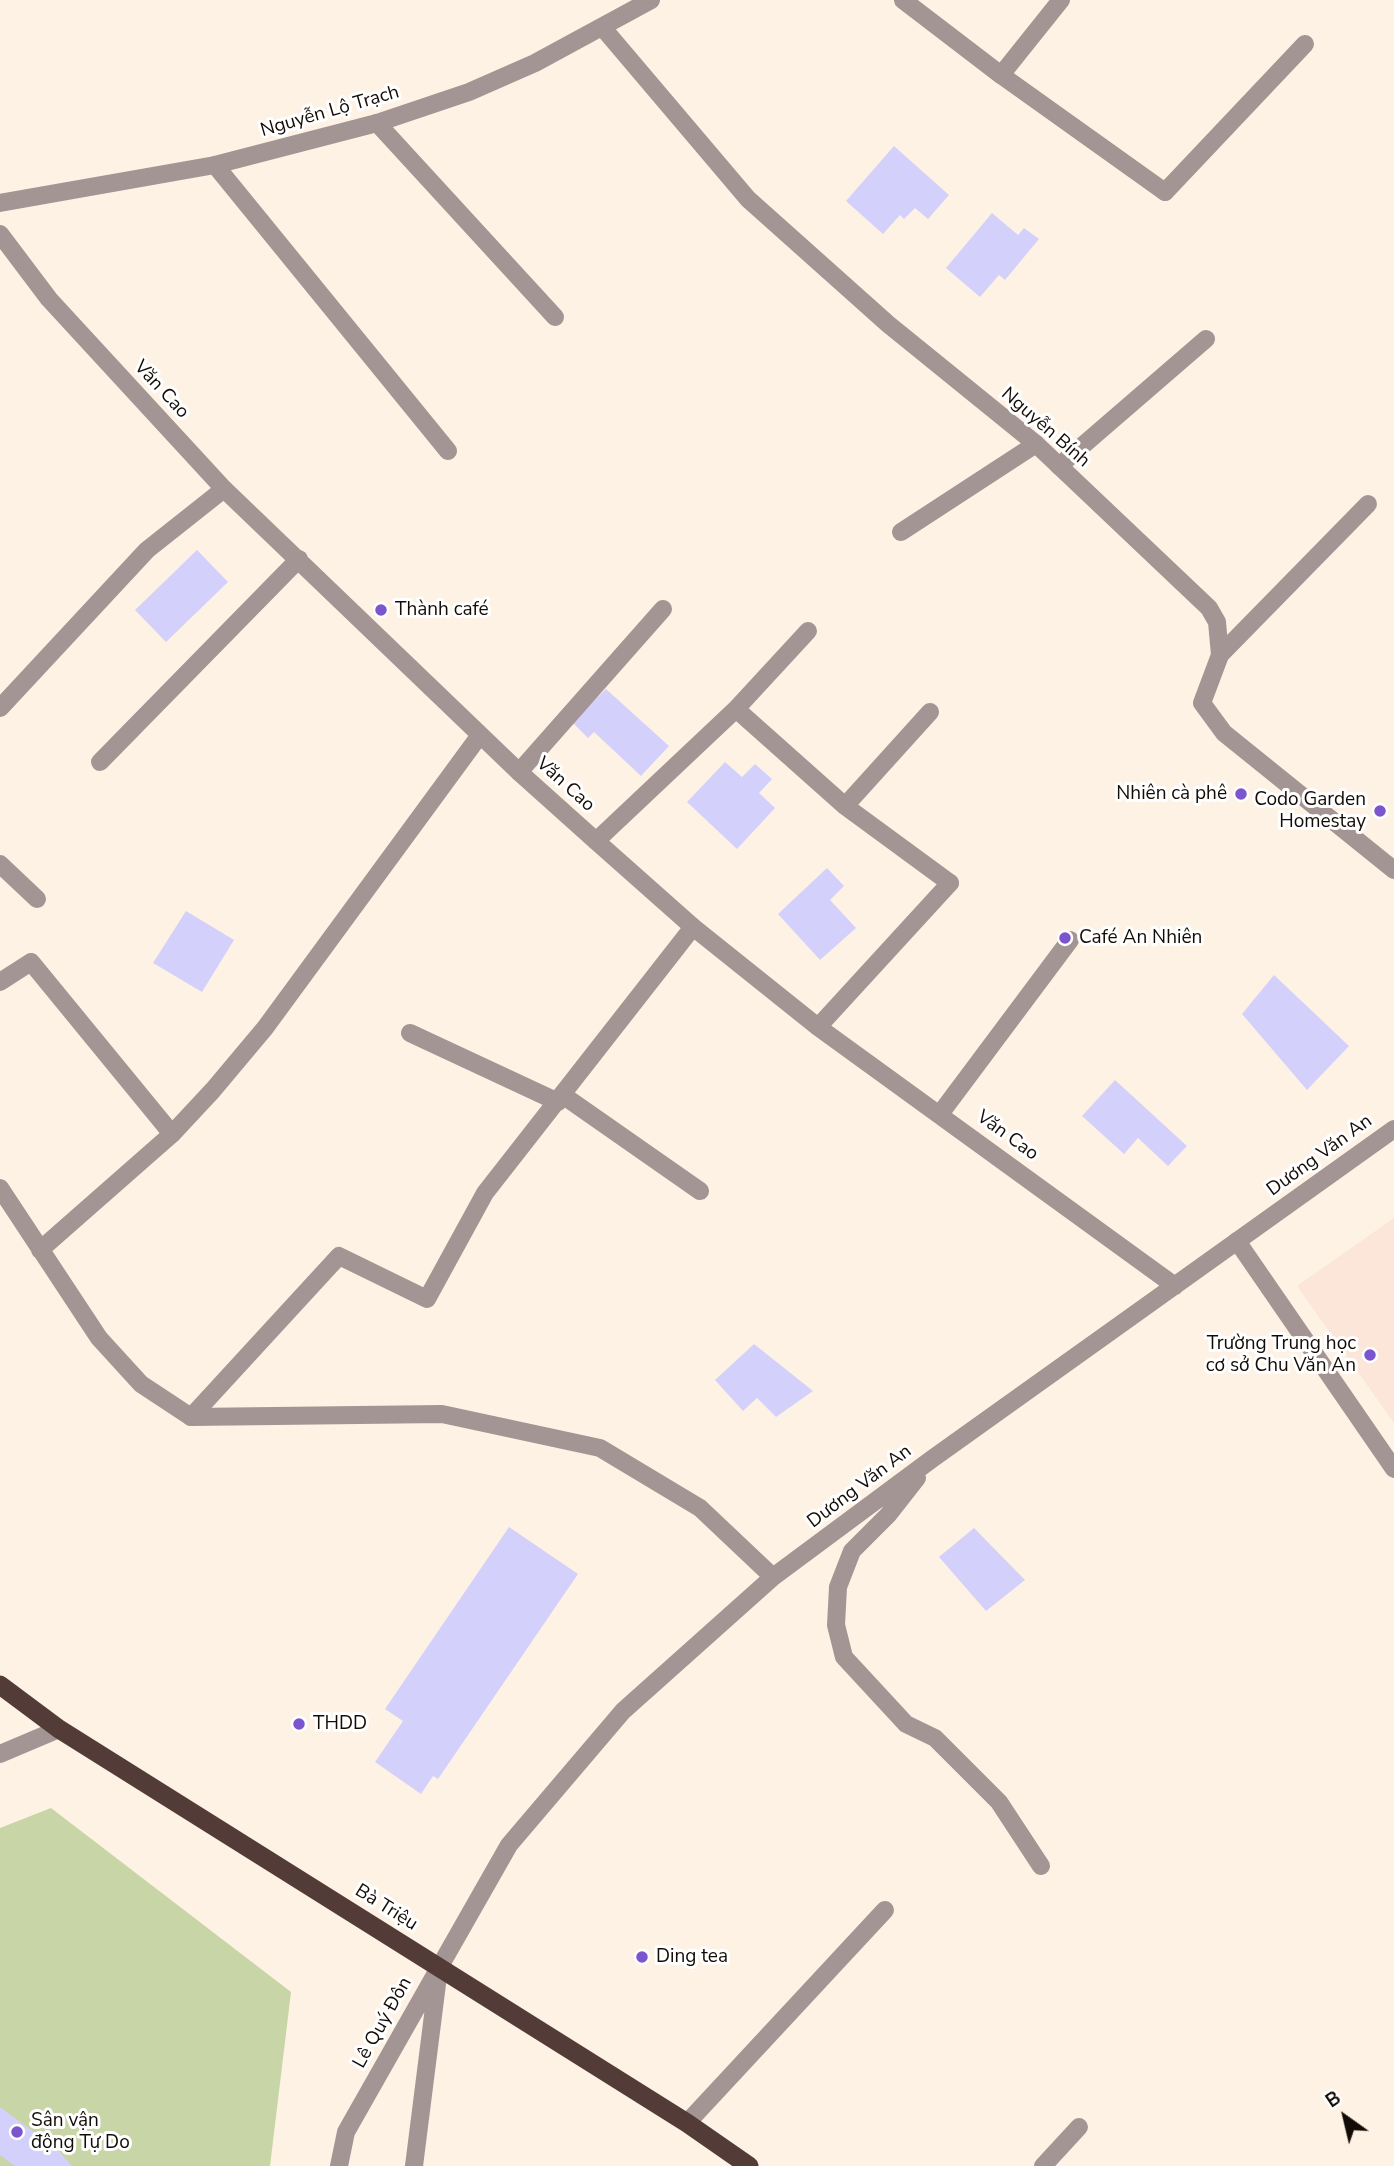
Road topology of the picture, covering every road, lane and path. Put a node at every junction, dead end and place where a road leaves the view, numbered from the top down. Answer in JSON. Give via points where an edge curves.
{"nodes":[{"id":1,"x":651,"y":0,"type":"edge"},
{"id":2,"x":903,"y":0,"type":"edge"},
{"id":3,"x":1061,"y":0,"type":"edge"},
{"id":4,"x":603,"y":29,"type":"junction"},
{"id":5,"x":1305,"y":44,"type":"dead end"},
{"id":6,"x":1001,"y":75,"type":"junction"},
{"id":7,"x":377,"y":123,"type":"junction"},
{"id":8,"x":215,"y":165,"type":"junction"},
{"id":9,"x":0,"y":204,"type":"edge"},
{"id":10,"x":0,"y":234,"type":"edge"},
{"id":11,"x":555,"y":317,"type":"dead end"},
{"id":12,"x":1206,"y":339,"type":"dead end"},
{"id":13,"x":1036,"y":444,"type":"junction"},
{"id":14,"x":448,"y":451,"type":"dead end"},
{"id":15,"x":1059,"y":466,"type":"junction"},
{"id":16,"x":224,"y":489,"type":"junction"},
{"id":17,"x":1368,"y":504,"type":"dead end"},
{"id":18,"x":901,"y":531,"type":"dead end"},
{"id":19,"x":299,"y":559,"type":"junction"},
{"id":20,"x":663,"y":609,"type":"dead end"},
{"id":21,"x":808,"y":631,"type":"dead end"},
{"id":22,"x":1220,"y":655,"type":"junction"},
{"id":23,"x":0,"y":708,"type":"edge"},
{"id":24,"x":736,"y":709,"type":"junction"},
{"id":25,"x":930,"y":712,"type":"dead end"},
{"id":26,"x":480,"y":735,"type":"junction"},
{"id":27,"x":100,"y":762,"type":"dead end"},
{"id":28,"x":519,"y":772,"type":"junction"},
{"id":29,"x":845,"y":806,"type":"junction"},
{"id":30,"x":596,"y":841,"type":"junction"},
{"id":31,"x":0,"y":864,"type":"edge"},
{"id":32,"x":1394,"y":870,"type":"edge"},
{"id":33,"x":37,"y":899,"type":"dead end"},
{"id":34,"x":693,"y":927,"type":"junction"},
{"id":35,"x":1070,"y":940,"type":"dead end"},
{"id":36,"x":0,"y":982,"type":"edge"},
{"id":37,"x":818,"y":1027,"type":"junction"},
{"id":38,"x":410,"y":1033,"type":"dead end"},
{"id":39,"x":561,"y":1099,"type":"junction"},
{"id":40,"x":940,"y":1114,"type":"junction"},
{"id":41,"x":1394,"y":1129,"type":"edge"},
{"id":42,"x":172,"y":1135,"type":"junction"},
{"id":43,"x":0,"y":1188,"type":"edge"},
{"id":44,"x":700,"y":1191,"type":"dead end"},
{"id":45,"x":1237,"y":1241,"type":"junction"},
{"id":46,"x":40,"y":1250,"type":"junction"},
{"id":47,"x":1175,"y":1286,"type":"junction"},
{"id":48,"x":191,"y":1417,"type":"junction"},
{"id":49,"x":932,"y":1459,"type":"junction"},
{"id":50,"x":1394,"y":1469,"type":"edge"},
{"id":51,"x":773,"y":1577,"type":"junction"},
{"id":52,"x":0,"y":1685,"type":"edge"},
{"id":53,"x":59,"y":1729,"type":"junction"},
{"id":54,"x":0,"y":1754,"type":"edge"},
{"id":55,"x":1041,"y":1866,"type":"dead end"},
{"id":56,"x":885,"y":1910,"type":"dead end"},
{"id":57,"x":439,"y":1969,"type":"junction"},
{"id":58,"x":687,"y":2123,"type":"junction"},
{"id":59,"x":1079,"y":2127,"type":"dead end"},
{"id":60,"x":340,"y":2166,"type":"edge"},
{"id":61,"x":414,"y":2166,"type":"edge"},
{"id":62,"x":749,"y":2166,"type":"edge"},
{"id":63,"x":1043,"y":2166,"type":"edge"}],
"edges":[{"from":1,"to":4,"type":"street","name":"Nguyễn Lộ Trạch"},
{"from":2,"to":6,"type":"street"},
{"from":3,"to":6,"type":"street"},
{"from":4,"to":7,"type":"street","name":"Nguyễn Lộ Trạch","via":[[469,92]]},
{"from":4,"to":13,"type":"street","name":"Nguyễn Bính","via":[[748,199],[888,324]]},
{"from":5,"to":6,"type":"street","via":[[1165,192]]},
{"from":7,"to":8,"type":"street","name":"Nguyễn Lộ Trạch"},
{"from":7,"to":11,"type":"street"},
{"from":8,"to":9,"type":"street","name":"Nguyễn Lộ Trạch"},
{"from":8,"to":14,"type":"street"},
{"from":10,"to":16,"type":"street","name":"Văn Cao","via":[[49,299]]},
{"from":12,"to":15,"type":"street"},
{"from":13,"to":15,"type":"street","name":"Nguyễn Bính"},
{"from":13,"to":18,"type":"street"},
{"from":15,"to":22,"type":"street","name":"Nguyễn Bính","via":[[1209,608],[1217,622]]},
{"from":16,"to":19,"type":"street","name":"Văn Cao"},
{"from":16,"to":23,"type":"street","via":[[147,550]]},
{"from":17,"to":22,"type":"street"},
{"from":19,"to":26,"type":"street","name":"Văn Cao"},
{"from":19,"to":27,"type":"street"},
{"from":20,"to":28,"type":"street"},
{"from":21,"to":24,"type":"street"},
{"from":22,"to":32,"type":"street","name":"Nguyễn Bính","via":[[1202,703],[1224,733]]},
{"from":24,"to":29,"type":"street"},
{"from":24,"to":30,"type":"street"},
{"from":25,"to":29,"type":"street"},
{"from":26,"to":28,"type":"street","name":"Văn Cao"},
{"from":26,"to":42,"type":"street","via":[[265,1028]]},
{"from":28,"to":30,"type":"street","name":"Văn Cao"},
{"from":29,"to":37,"type":"street","via":[[950,883]]},
{"from":30,"to":34,"type":"street","name":"Văn Cao"},
{"from":31,"to":33,"type":"street"},
{"from":34,"to":37,"type":"street","name":"Văn Cao"},
{"from":34,"to":39,"type":"street"},
{"from":35,"to":40,"type":"street"},
{"from":36,"to":42,"type":"street","via":[[32,962]]},
{"from":37,"to":40,"type":"street","name":"Văn Cao"},
{"from":38,"to":39,"type":"street"},
{"from":39,"to":44,"type":"street"},
{"from":39,"to":48,"type":"street","via":[[485,1193],[427,1299],[339,1255]]},
{"from":40,"to":47,"type":"street","name":"Văn Cao"},
{"from":41,"to":45,"type":"street","name":"Dương Văn An"},
{"from":42,"to":46,"type":"street"},
{"from":43,"to":46,"type":"street"},
{"from":45,"to":47,"type":"street","name":"Dương Văn An"},
{"from":45,"to":50,"type":"street"},
{"from":46,"to":48,"type":"street","via":[[99,1338],[141,1384]]},
{"from":47,"to":49,"type":"street","name":"Dương Văn An"},
{"from":48,"to":51,"type":"street","via":[[442,1414],[600,1448],[699,1508]]},
{"from":49,"to":51,"type":"street","name":"Dương Văn An"},
{"from":49,"to":55,"type":"street","via":[[888,1515],[852,1551],[838,1587],[836,1625],[844,1657],[906,1724],[935,1738],[999,1802]]},
{"from":51,"to":57,"type":"street","name":"Dương Văn An","via":[[623,1711],[518,1834]]},
{"from":52,"to":53,"type":"highway","name":"Bà Triệu"},
{"from":53,"to":54,"type":"street"},
{"from":53,"to":57,"type":"highway","name":"Bà Triệu"},
{"from":56,"to":58,"type":"street"},
{"from":57,"to":58,"type":"highway","name":"Bà Triệu"},
{"from":57,"to":60,"type":"street","name":"Lê Quý Đôn","via":[[346,2132]]},
{"from":57,"to":61,"type":"street","name":"Lê Quý Đôn"},
{"from":58,"to":62,"type":"highway","name":"Bà Triệu"},
{"from":59,"to":63,"type":"street"}]}
